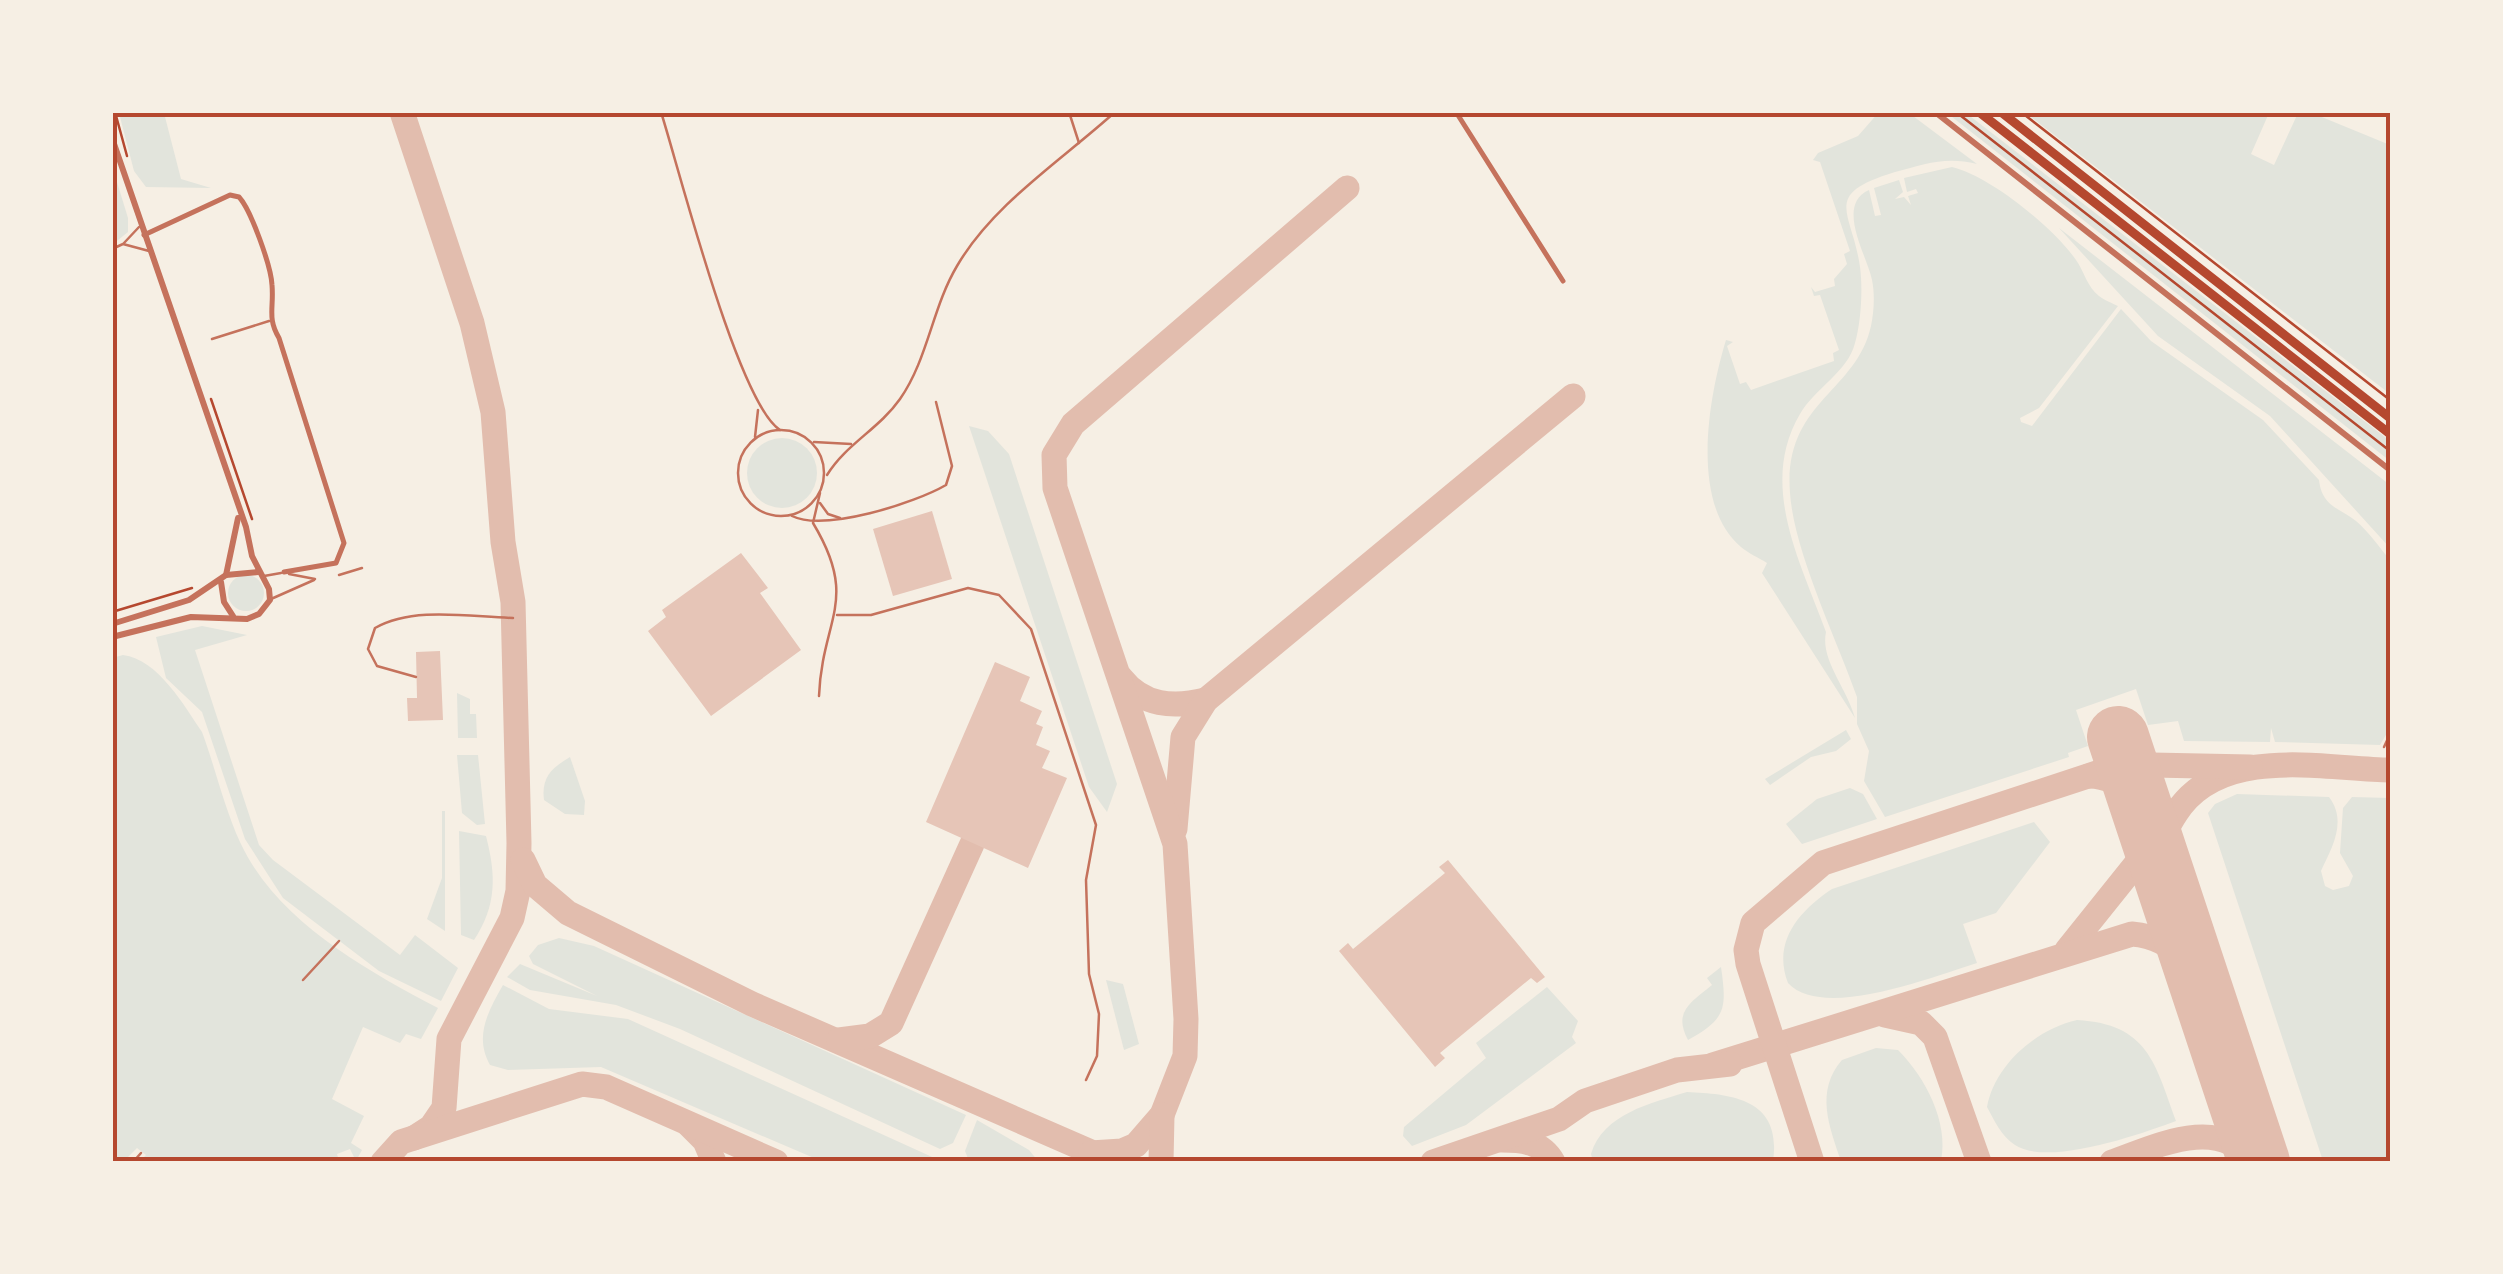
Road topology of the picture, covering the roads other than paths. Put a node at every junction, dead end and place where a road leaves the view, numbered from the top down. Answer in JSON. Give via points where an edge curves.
{"nodes":[{"id":1,"x":660,"y":112,"type":"edge"},
{"id":2,"x":1068,"y":112,"type":"edge"},
{"id":3,"x":1115,"y":112,"type":"edge"},
{"id":4,"x":1456,"y":112,"type":"edge"},
{"id":5,"x":1936,"y":112,"type":"edge"},
{"id":6,"x":1980,"y":112,"type":"edge"},
{"id":7,"x":2001,"y":112,"type":"edge"},
{"id":8,"x":112,"y":138,"type":"edge"},
{"id":9,"x":1080,"y":144,"type":"junction"},
{"id":10,"x":140,"y":225,"type":"junction"},
{"id":11,"x":144,"y":235,"type":"junction"},
{"id":12,"x":123,"y":244,"type":"junction"},
{"id":13,"x":112,"y":248,"type":"edge"},
{"id":14,"x":149,"y":251,"type":"junction"},
{"id":15,"x":1563,"y":281,"type":"dead end"},
{"id":16,"x":268,"y":321,"type":"junction"},
{"id":17,"x":212,"y":340,"type":"dead end"},
{"id":18,"x":936,"y":402,"type":"dead end"},
{"id":19,"x":758,"y":409,"type":"junction"},
{"id":20,"x":2390,"y":418,"type":"edge"},
{"id":21,"x":780,"y":430,"type":"junction"},
{"id":22,"x":2390,"y":434,"type":"edge"},
{"id":23,"x":755,"y":437,"type":"junction"},
{"id":24,"x":813,"y":442,"type":"junction"},
{"id":25,"x":855,"y":443,"type":"junction"},
{"id":26,"x":2390,"y":470,"type":"edge"},
{"id":27,"x":827,"y":475,"type":"junction"},
{"id":28,"x":821,"y":489,"type":"junction"},
{"id":29,"x":818,"y":500,"type":"junction"},
{"id":30,"x":239,"y":516,"type":"junction"},
{"id":31,"x":790,"y":516,"type":"junction"},
{"id":32,"x":841,"y":518,"type":"junction"},
{"id":33,"x":813,"y":523,"type":"junction"},
{"id":34,"x":362,"y":568,"type":"dead end"},
{"id":35,"x":284,"y":572,"type":"junction"},
{"id":36,"x":261,"y":574,"type":"junction"},
{"id":37,"x":339,"y":576,"type":"dead end"},
{"id":38,"x":223,"y":578,"type":"junction"},
{"id":39,"x":270,"y":600,"type":"junction"},
{"id":40,"x":837,"y":615,"type":"junction"},
{"id":41,"x":233,"y":617,"type":"junction"},
{"id":42,"x":514,"y":618,"type":"dead end"},
{"id":43,"x":112,"y":624,"type":"edge"},
{"id":44,"x":112,"y":637,"type":"edge"},
{"id":45,"x":416,"y":677,"type":"dead end"},
{"id":46,"x":819,"y":696,"type":"dead end"},
{"id":47,"x":2390,"y":734,"type":"edge"},
{"id":48,"x":2384,"y":747,"type":"dead end"},
{"id":49,"x":339,"y":941,"type":"dead end"},
{"id":50,"x":303,"y":980,"type":"dead end"},
{"id":51,"x":1086,"y":1080,"type":"dead end"},
{"id":52,"x":140,"y":1153,"type":"dead end"},
{"id":53,"x":133,"y":1162,"type":"edge"}],
"edges":[{"from":1,"to":19,"type":"lane"},
{"from":2,"to":9,"type":"lane"},
{"from":3,"to":9,"type":"lane"},
{"from":4,"to":15,"type":"street"},
{"from":5,"to":26,"type":"street"},
{"from":6,"to":22,"type":"highway"},
{"from":7,"to":20,"type":"highway"},
{"from":8,"to":10,"type":"street"},
{"from":9,"to":25,"type":"lane","via":[[976,239],[942,295],[912,382],[885,419]]},
{"from":10,"to":11,"type":"street"},
{"from":10,"to":12,"type":"lane"},
{"from":11,"to":14,"type":"street"},
{"from":11,"to":16,"type":"street","via":[[230,195],[246,206],[270,277]]},
{"from":12,"to":13,"type":"lane"},
{"from":12,"to":14,"type":"lane"},
{"from":14,"to":30,"type":"street"},
{"from":16,"to":17,"type":"lane"},
{"from":16,"to":35,"type":"street","via":[[344,548],[332,565]]},
{"from":18,"to":32,"type":"lane","via":[[952,466],[946,484]]},
{"from":19,"to":21,"type":"lane"},
{"from":19,"to":23,"type":"lane"},
{"from":21,"to":23,"type":"lane"},
{"from":21,"to":24,"type":"lane"},
{"from":23,"to":31,"type":"lane","via":[[735,472],[736,486],[757,510]]},
{"from":24,"to":25,"type":"lane"},
{"from":24,"to":27,"type":"lane"},
{"from":25,"to":27,"type":"lane"},
{"from":27,"to":28,"type":"lane"},
{"from":28,"to":29,"type":"lane"},
{"from":28,"to":31,"type":"lane","via":[[809,507]]},
{"from":29,"to":32,"type":"lane"},
{"from":29,"to":33,"type":"lane"},
{"from":30,"to":36,"type":"street"},
{"from":30,"to":38,"type":"street"},
{"from":31,"to":33,"type":"lane"},
{"from":32,"to":33,"type":"lane"},
{"from":33,"to":40,"type":"lane","via":[[833,559]]},
{"from":34,"to":37,"type":"lane"},
{"from":35,"to":36,"type":"lane"},
{"from":35,"to":39,"type":"lane","via":[[315,579]]},
{"from":36,"to":38,"type":"street"},
{"from":36,"to":39,"type":"street"},
{"from":38,"to":41,"type":"street"},
{"from":38,"to":43,"type":"street","via":[[183,603]]},
{"from":39,"to":41,"type":"street","via":[[256,616]]},
{"from":40,"to":46,"type":"lane","via":[[823,646]]},
{"from":40,"to":51,"type":"lane","via":[[871,615],[968,588],[999,595],[1027,622],[1096,825],[1086,880],[1097,1056]]},
{"from":41,"to":44,"type":"street","via":[[191,617]]},
{"from":42,"to":45,"type":"lane","via":[[400,618],[375,628],[368,649],[377,666]]},
{"from":47,"to":48,"type":"lane"},
{"from":49,"to":50,"type":"lane"},
{"from":52,"to":53,"type":"lane"}]}
